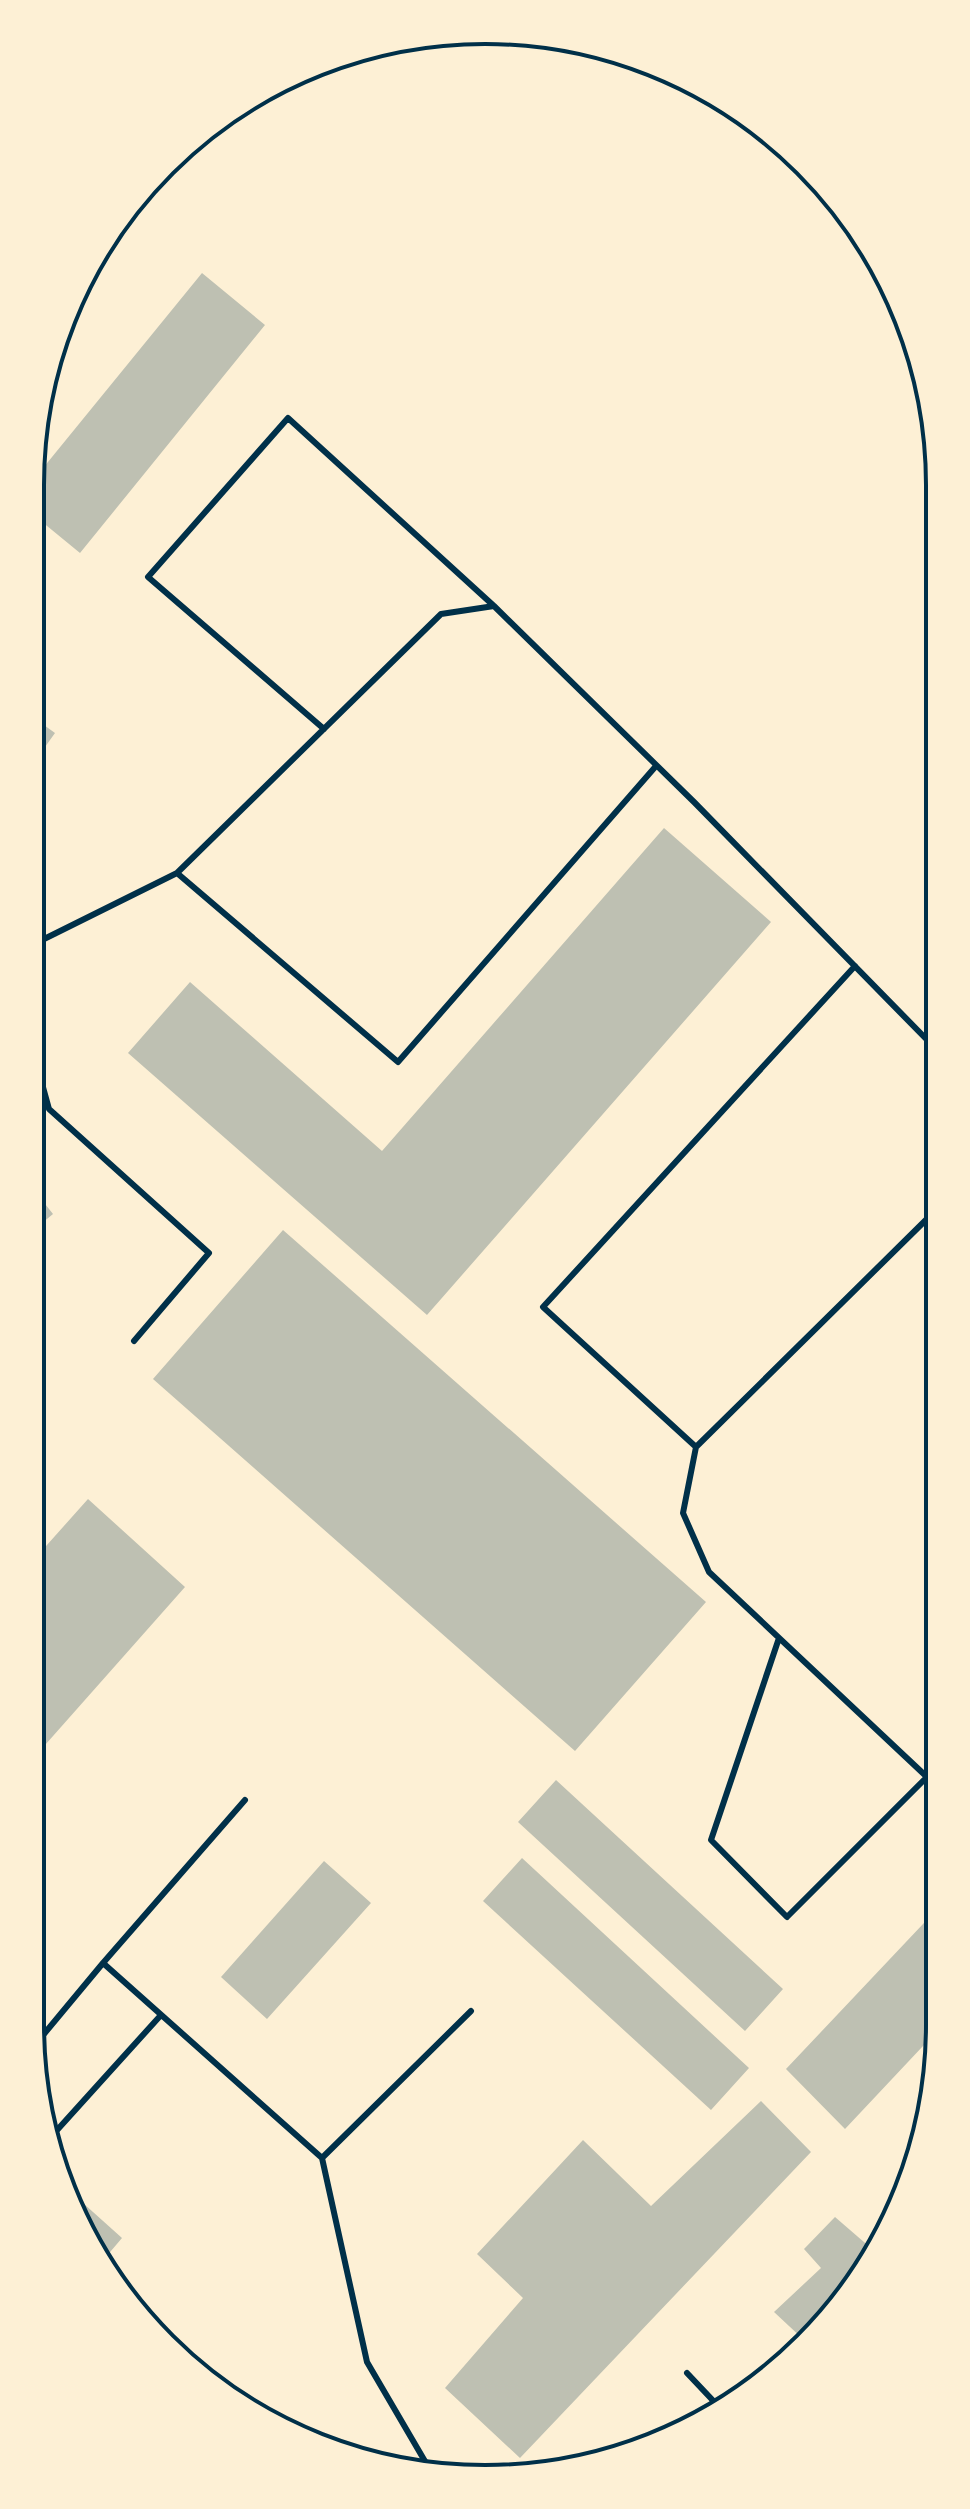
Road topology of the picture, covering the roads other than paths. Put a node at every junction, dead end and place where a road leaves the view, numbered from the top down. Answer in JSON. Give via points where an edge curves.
{"nodes":[{"id":1,"x":494,"y":606,"type":"junction"},
{"id":2,"x":324,"y":729,"type":"junction"},
{"id":3,"x":656,"y":766,"type":"junction"},
{"id":4,"x":177,"y":873,"type":"junction"},
{"id":5,"x":44,"y":939,"type":"edge"},
{"id":6,"x":855,"y":966,"type":"junction"},
{"id":7,"x":926,"y":1039,"type":"edge"},
{"id":8,"x":44,"y":1091,"type":"edge"},
{"id":9,"x":926,"y":1220,"type":"edge"},
{"id":10,"x":134,"y":1341,"type":"dead end"},
{"id":11,"x":696,"y":1447,"type":"junction"},
{"id":12,"x":779,"y":1638,"type":"junction"},
{"id":13,"x":926,"y":1776,"type":"edge"},
{"id":14,"x":926,"y":1778,"type":"edge"},
{"id":15,"x":245,"y":1800,"type":"dead end"},
{"id":16,"x":103,"y":1963,"type":"junction"},
{"id":17,"x":471,"y":2011,"type":"dead end"},
{"id":18,"x":161,"y":2015,"type":"junction"},
{"id":19,"x":44,"y":2034,"type":"edge"},
{"id":20,"x":57,"y":2130,"type":"edge"},
{"id":21,"x":322,"y":2158,"type":"junction"},
{"id":22,"x":687,"y":2373,"type":"dead end"},
{"id":23,"x":714,"y":2401,"type":"edge"},
{"id":24,"x":425,"y":2461,"type":"edge"}],
"edges":[{"from":1,"to":2,"type":"lane","via":[[441,614]]},
{"from":1,"to":2,"type":"lane","via":[[288,418],[148,577]]},
{"from":1,"to":3,"type":"lane"},
{"from":2,"to":4,"type":"lane"},
{"from":3,"to":4,"type":"lane","via":[[398,1062]]},
{"from":3,"to":6,"type":"lane"},
{"from":4,"to":5,"type":"lane"},
{"from":6,"to":7,"type":"lane"},
{"from":6,"to":11,"type":"lane","via":[[543,1307]]},
{"from":8,"to":10,"type":"lane","via":[[49,1109],[209,1253]]},
{"from":9,"to":11,"type":"lane"},
{"from":11,"to":12,"type":"lane","via":[[683,1513],[698,1549],[709,1572]]},
{"from":12,"to":13,"type":"lane"},
{"from":12,"to":14,"type":"lane","via":[[711,1840],[787,1917]]},
{"from":15,"to":16,"type":"lane"},
{"from":16,"to":18,"type":"lane"},
{"from":16,"to":19,"type":"lane"},
{"from":17,"to":21,"type":"lane"},
{"from":18,"to":20,"type":"lane"},
{"from":18,"to":21,"type":"lane"},
{"from":21,"to":24,"type":"lane","via":[[367,2362]]},
{"from":22,"to":23,"type":"lane"}]}
